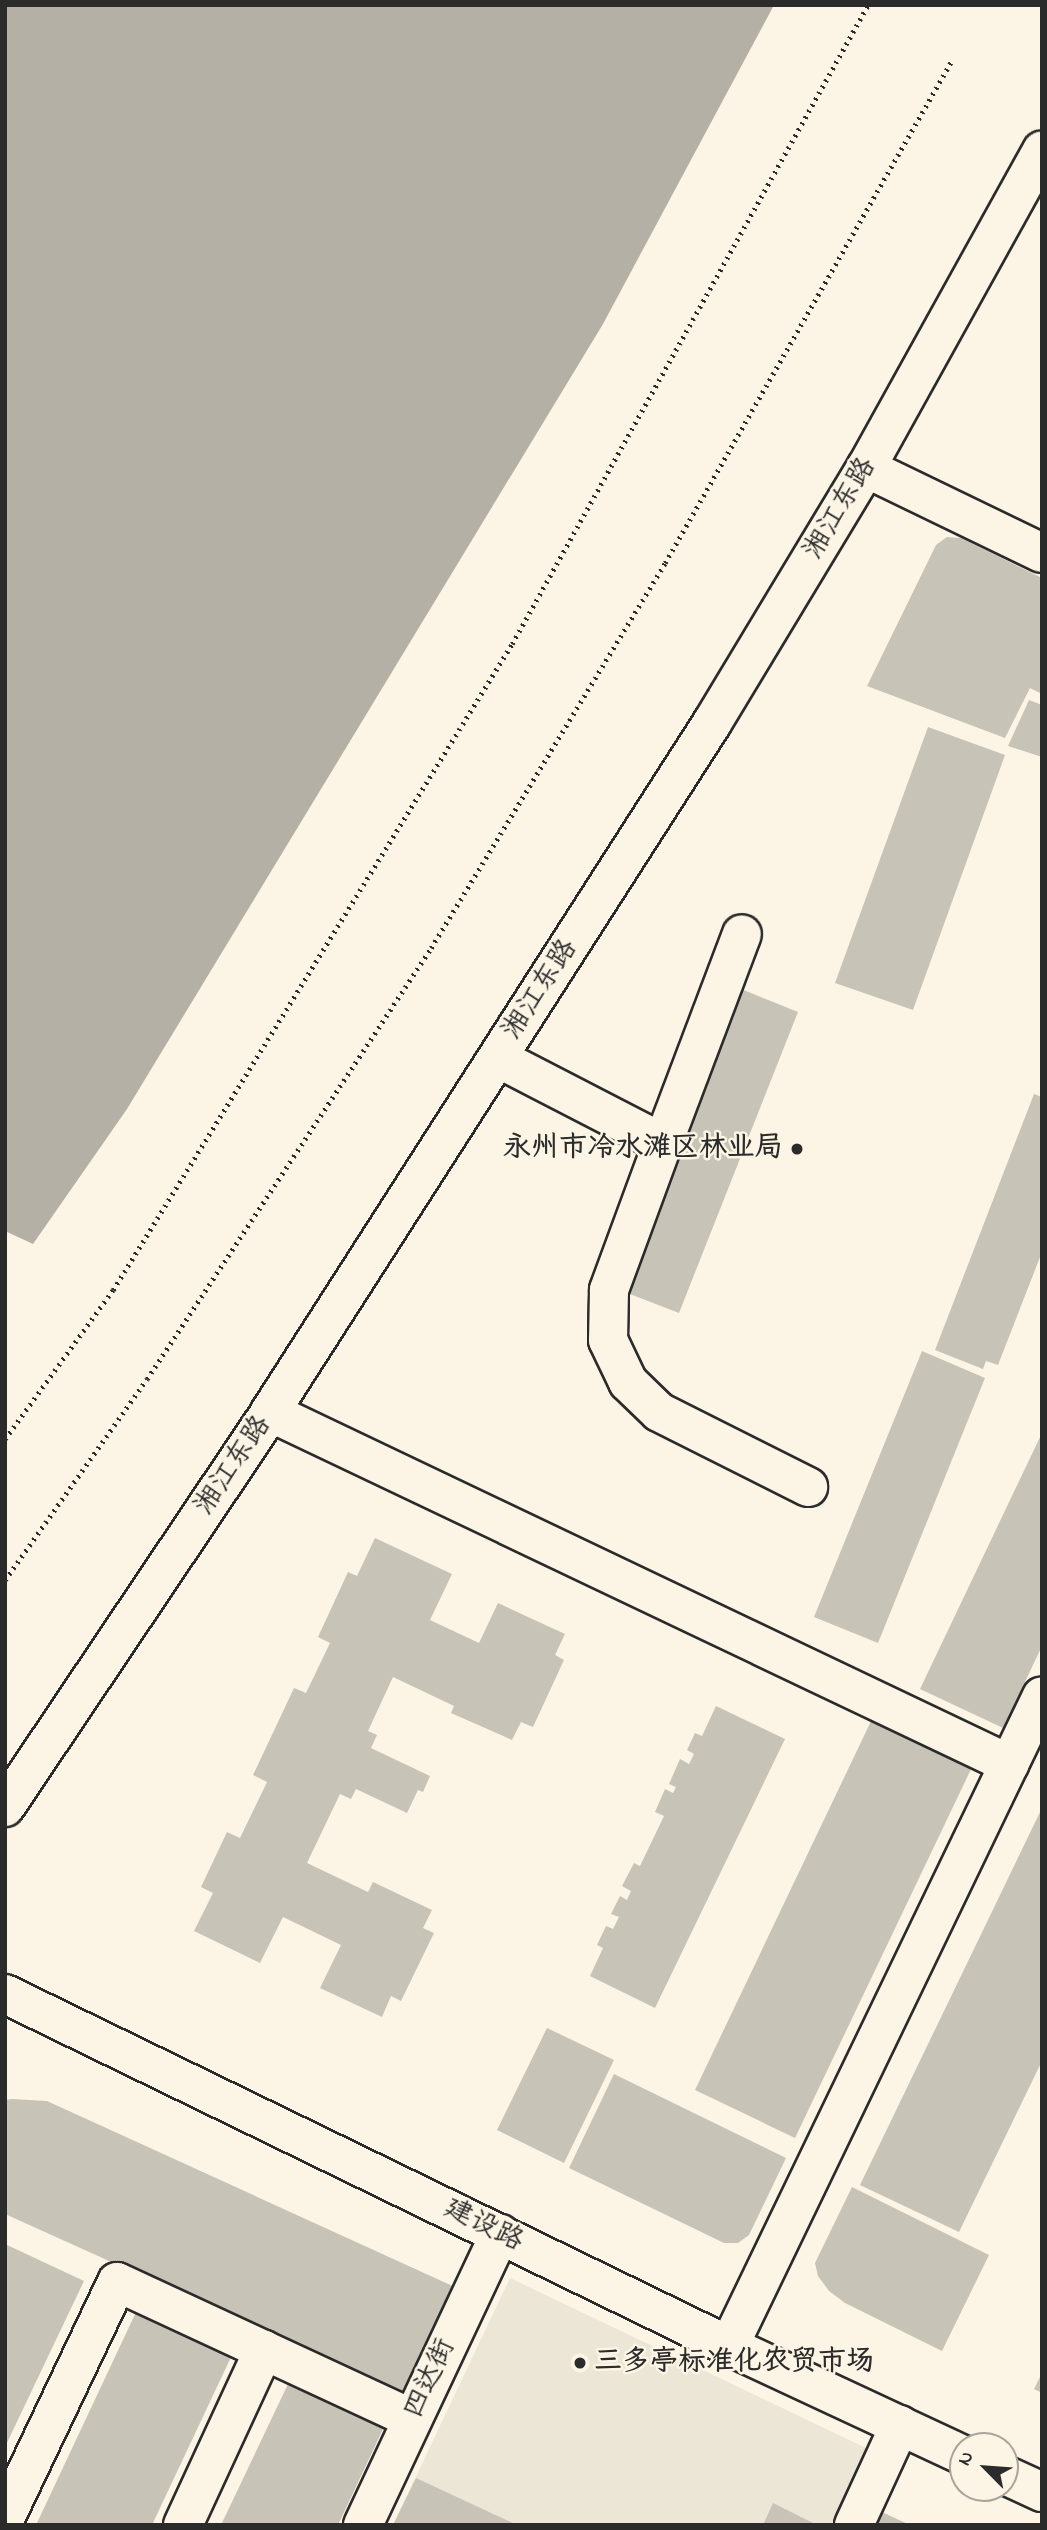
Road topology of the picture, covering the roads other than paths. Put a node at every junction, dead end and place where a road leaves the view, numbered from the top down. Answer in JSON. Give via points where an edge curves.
{"nodes":[{"id":1,"x":1042,"y":150,"type":"edge"},
{"id":2,"x":866,"y":468,"type":"junction"},
{"id":3,"x":1042,"y":553,"type":"edge"},
{"id":4,"x":742,"y":934,"type":"dead end"},
{"id":5,"x":498,"y":1058,"type":"junction"},
{"id":6,"x":663,"y":1143,"type":"junction"},
{"id":7,"x":270,"y":1412,"type":"junction"},
{"id":8,"x":808,"y":1487,"type":"dead end"},
{"id":9,"x":1042,"y":1696,"type":"edge"},
{"id":10,"x":1009,"y":1764,"type":"junction"},
{"id":11,"x":5,"y":1807,"type":"edge"},
{"id":12,"x":5,"y":1994,"type":"edge"},
{"id":13,"x":499,"y":2234,"type":"junction"},
{"id":14,"x":729,"y":2346,"type":"junction"},
{"id":15,"x":264,"y":2350,"type":"junction"},
{"id":16,"x":412,"y":2419,"type":"junction"},
{"id":17,"x":900,"y":2425,"type":"junction"},
{"id":18,"x":949,"y":2448,"type":"edge"},
{"id":19,"x":1019,"y":2481,"type":"edge"},
{"id":20,"x":1042,"y":2492,"type":"edge"},
{"id":21,"x":5,"y":2518,"type":"edge"},
{"id":22,"x":183,"y":2525,"type":"edge"},
{"id":23,"x":363,"y":2525,"type":"edge"},
{"id":24,"x":854,"y":2525,"type":"edge"}],
"edges":[{"from":1,"to":2,"type":"street","name":"湘江东路"},
{"from":2,"to":3,"type":"street"},
{"from":2,"to":5,"type":"street","name":"湘江东路","via":[[712,723]]},
{"from":4,"to":6,"type":"street"},
{"from":5,"to":6,"type":"street"},
{"from":5,"to":7,"type":"street","name":"湘江东路"},
{"from":6,"to":8,"type":"street","via":[[609,1290],[608,1340],[628,1382],[659,1412]]},
{"from":7,"to":10,"type":"street"},
{"from":7,"to":11,"type":"street","name":"湘江东路"},
{"from":9,"to":10,"type":"street"},
{"from":10,"to":14,"type":"street"},
{"from":12,"to":13,"type":"street","name":"建设路"},
{"from":13,"to":14,"type":"street","name":"建设路"},
{"from":13,"to":16,"type":"street","name":"四达街"},
{"from":14,"to":17,"type":"street","name":"建设路"},
{"from":15,"to":16,"type":"street"},
{"from":15,"to":21,"type":"street","via":[[117,2282]]},
{"from":15,"to":22,"type":"street"},
{"from":16,"to":23,"type":"street","name":"四达街"},
{"from":17,"to":18,"type":"street","name":"建设路"},
{"from":17,"to":24,"type":"street"},
{"from":19,"to":20,"type":"street"}]}
